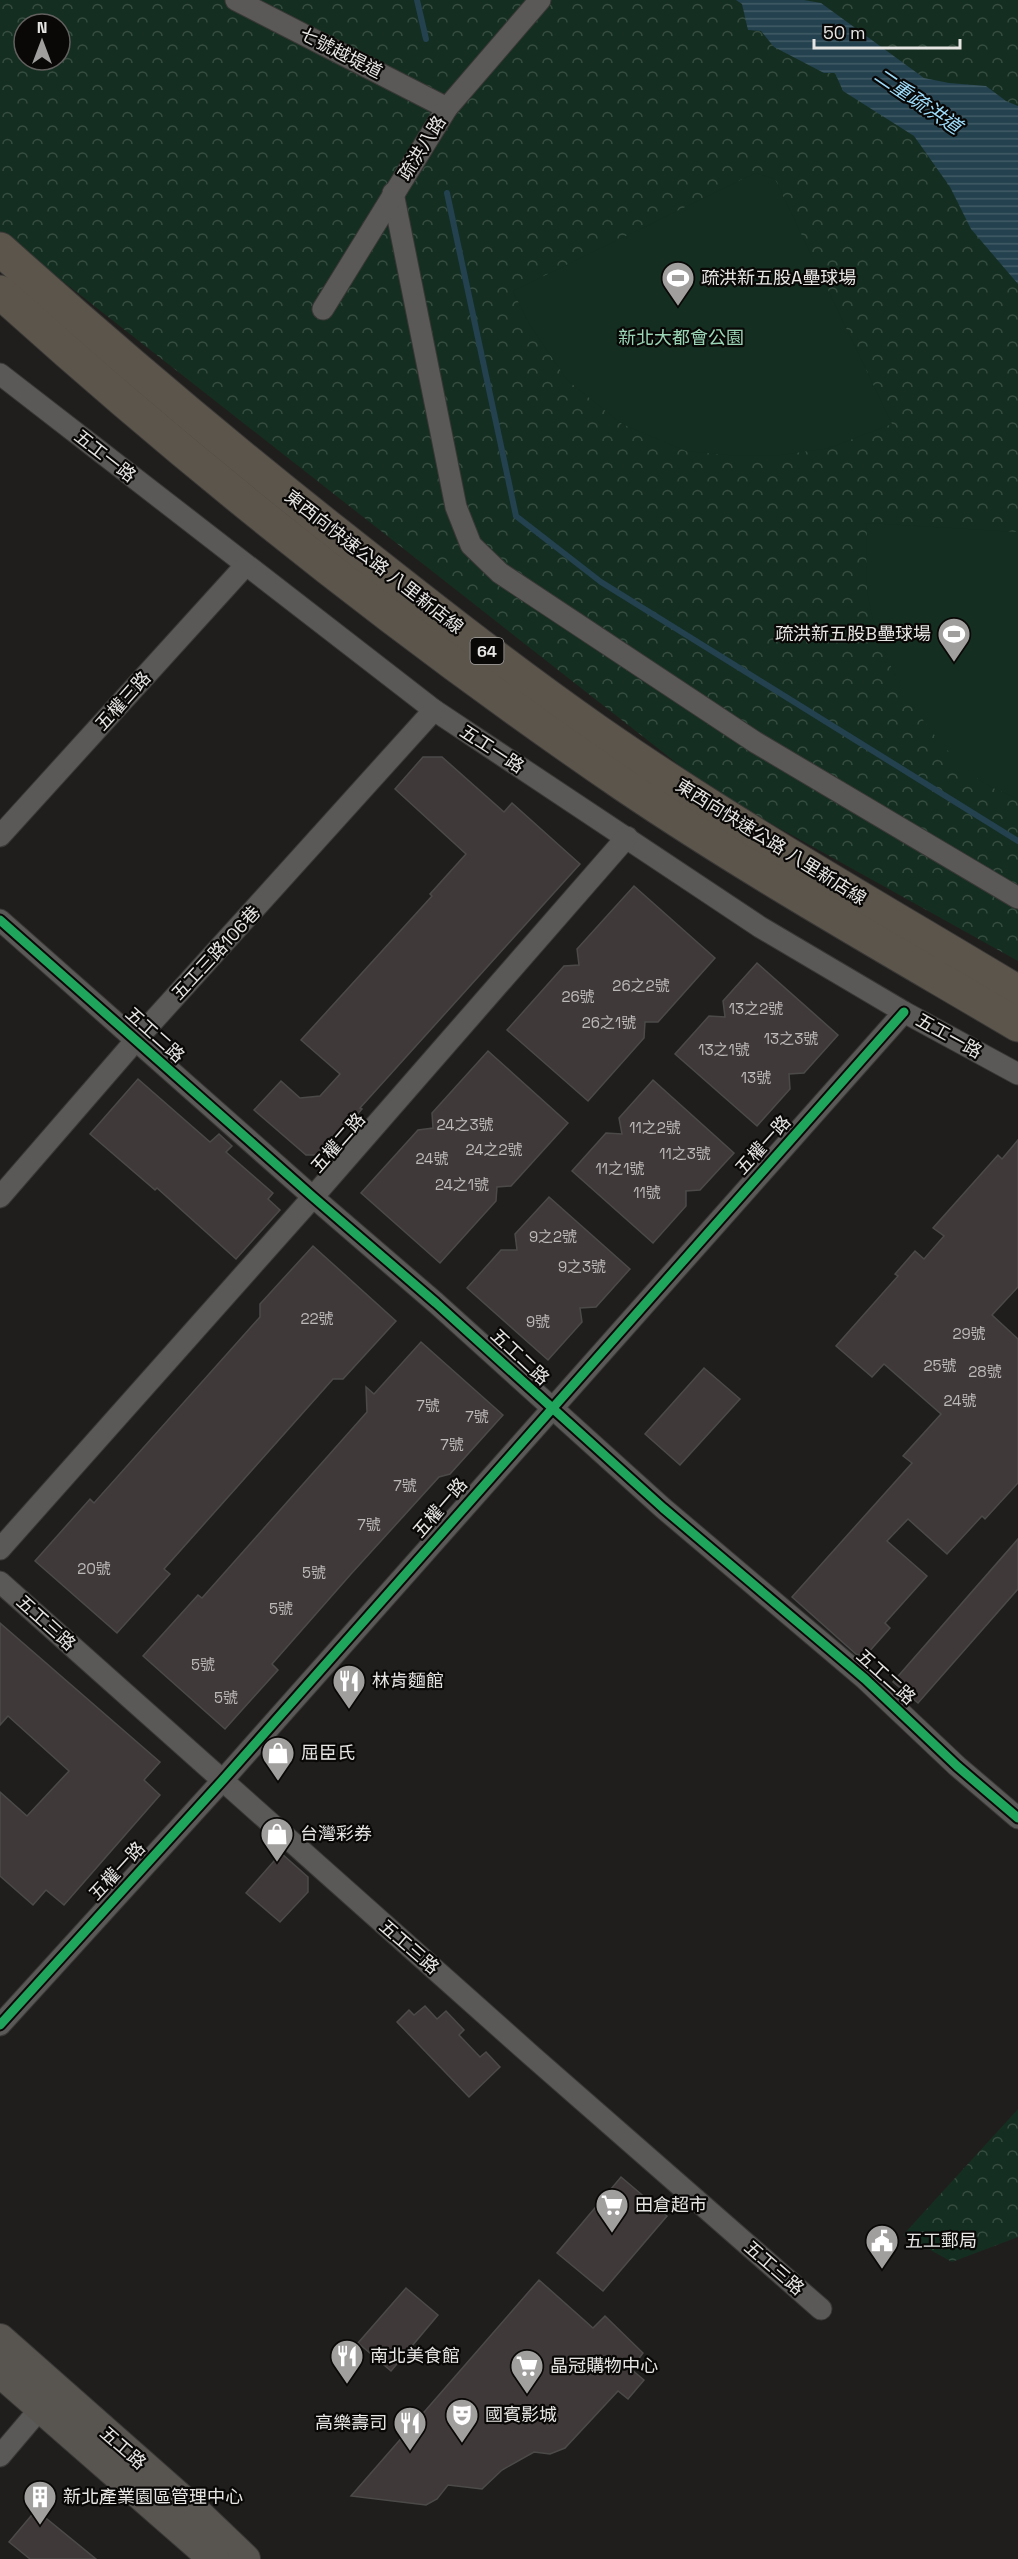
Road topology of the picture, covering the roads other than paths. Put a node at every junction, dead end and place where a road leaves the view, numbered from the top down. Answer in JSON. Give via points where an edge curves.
{"nodes":[{"id":1,"x":236,"y":0,"type":"edge"},
{"id":2,"x":540,"y":0,"type":"edge"},
{"id":3,"x":447,"y":108,"type":"junction"},
{"id":4,"x":393,"y":194,"type":"junction"},
{"id":5,"x":0,"y":249,"type":"edge"},
{"id":6,"x":0,"y":292,"type":"edge"},
{"id":7,"x":323,"y":309,"type":"dead end"},
{"id":8,"x":3,"y":382,"type":"edge"},
{"id":9,"x":245,"y":566,"type":"junction"},
{"id":10,"x":434,"y":710,"type":"junction"},
{"id":11,"x":0,"y":836,"type":"edge"},
{"id":12,"x":627,"y":837,"type":"junction"},
{"id":13,"x":1018,"y":897,"type":"edge"},
{"id":14,"x":0,"y":920,"type":"edge"},
{"id":15,"x":1018,"y":992,"type":"edge"},
{"id":16,"x":904,"y":1012,"type":"junction"},
{"id":17,"x":1018,"y":1025,"type":"edge"},
{"id":18,"x":136,"y":1040,"type":"junction"},
{"id":19,"x":1018,"y":1074,"type":"edge"},
{"id":20,"x":0,"y":1197,"type":"edge"},
{"id":21,"x":313,"y":1197,"type":"junction"},
{"id":22,"x":551,"y":1408,"type":"junction"},
{"id":23,"x":0,"y":1549,"type":"edge"},
{"id":24,"x":0,"y":1582,"type":"edge"},
{"id":25,"x":222,"y":1781,"type":"junction"},
{"id":26,"x":1018,"y":1818,"type":"edge"},
{"id":27,"x":0,"y":2025,"type":"edge"},
{"id":28,"x":821,"y":2309,"type":"dead end"},
{"id":29,"x":0,"y":2339,"type":"edge"},
{"id":30,"x":0,"y":2372,"type":"edge"},
{"id":31,"x":49,"y":2399,"type":"junction"},
{"id":32,"x":0,"y":2456,"type":"edge"},
{"id":33,"x":214,"y":2559,"type":"edge"},
{"id":34,"x":245,"y":2559,"type":"edge"}],
"edges":[{"from":1,"to":3,"type":"street","name":"七號越堤道"},
{"from":2,"to":3,"type":"street","name":"疏洪八路"},
{"from":3,"to":4,"type":"street","name":"疏洪八路"},
{"from":4,"to":7,"type":"street","name":"疏洪八路"},
{"from":4,"to":13,"type":"street","via":[[456,507],[471,545],[500,573],[755,742]]},
{"from":5,"to":15,"type":"highway","name":"東西向快速公路 八里新店線","number":"64","via":[[238,454],[516,673],[706,803]]},
{"from":6,"to":17,"type":"highway","name":"東西向快速公路 八里新店線","number":"64","via":[[209,473],[442,657],[698,833]]},
{"from":8,"to":9,"type":"street","name":"五工一路"},
{"from":9,"to":10,"type":"street","name":"五工一路"},
{"from":9,"to":11,"type":"street","name":"五權三路"},
{"from":10,"to":12,"type":"street","name":"五工一路"},
{"from":10,"to":18,"type":"street","name":"五工三路106巷"},
{"from":12,"to":16,"type":"street","name":"五工一路","via":[[760,927]]},
{"from":12,"to":21,"type":"street","name":"五權二路"},
{"from":14,"to":18,"type":"street","name":"五工二路"},
{"from":16,"to":19,"type":"street","name":"五工一路"},
{"from":16,"to":22,"type":"street","name":"五權一路"},
{"from":18,"to":20,"type":"street","name":"五工三路106巷"},
{"from":18,"to":21,"type":"street","name":"五工二路"},
{"from":21,"to":22,"type":"street","name":"五工二路"},
{"from":21,"to":23,"type":"street","name":"五權二路"},
{"from":22,"to":25,"type":"street","name":"五權一路"},
{"from":22,"to":26,"type":"street","name":"五工二路","via":[[865,1679]]},
{"from":24,"to":25,"type":"street","name":"五工三路"},
{"from":25,"to":27,"type":"street","name":"五權一路"},
{"from":25,"to":28,"type":"street","name":"五工三路"},
{"from":29,"to":31,"type":"street","name":"五工路"},
{"from":30,"to":31,"type":"street","name":"五工路"},
{"from":31,"to":32,"type":"street"},
{"from":31,"to":33,"type":"street","name":"五工路"},
{"from":31,"to":34,"type":"street","name":"五工路","via":[[198,2514]]}]}
